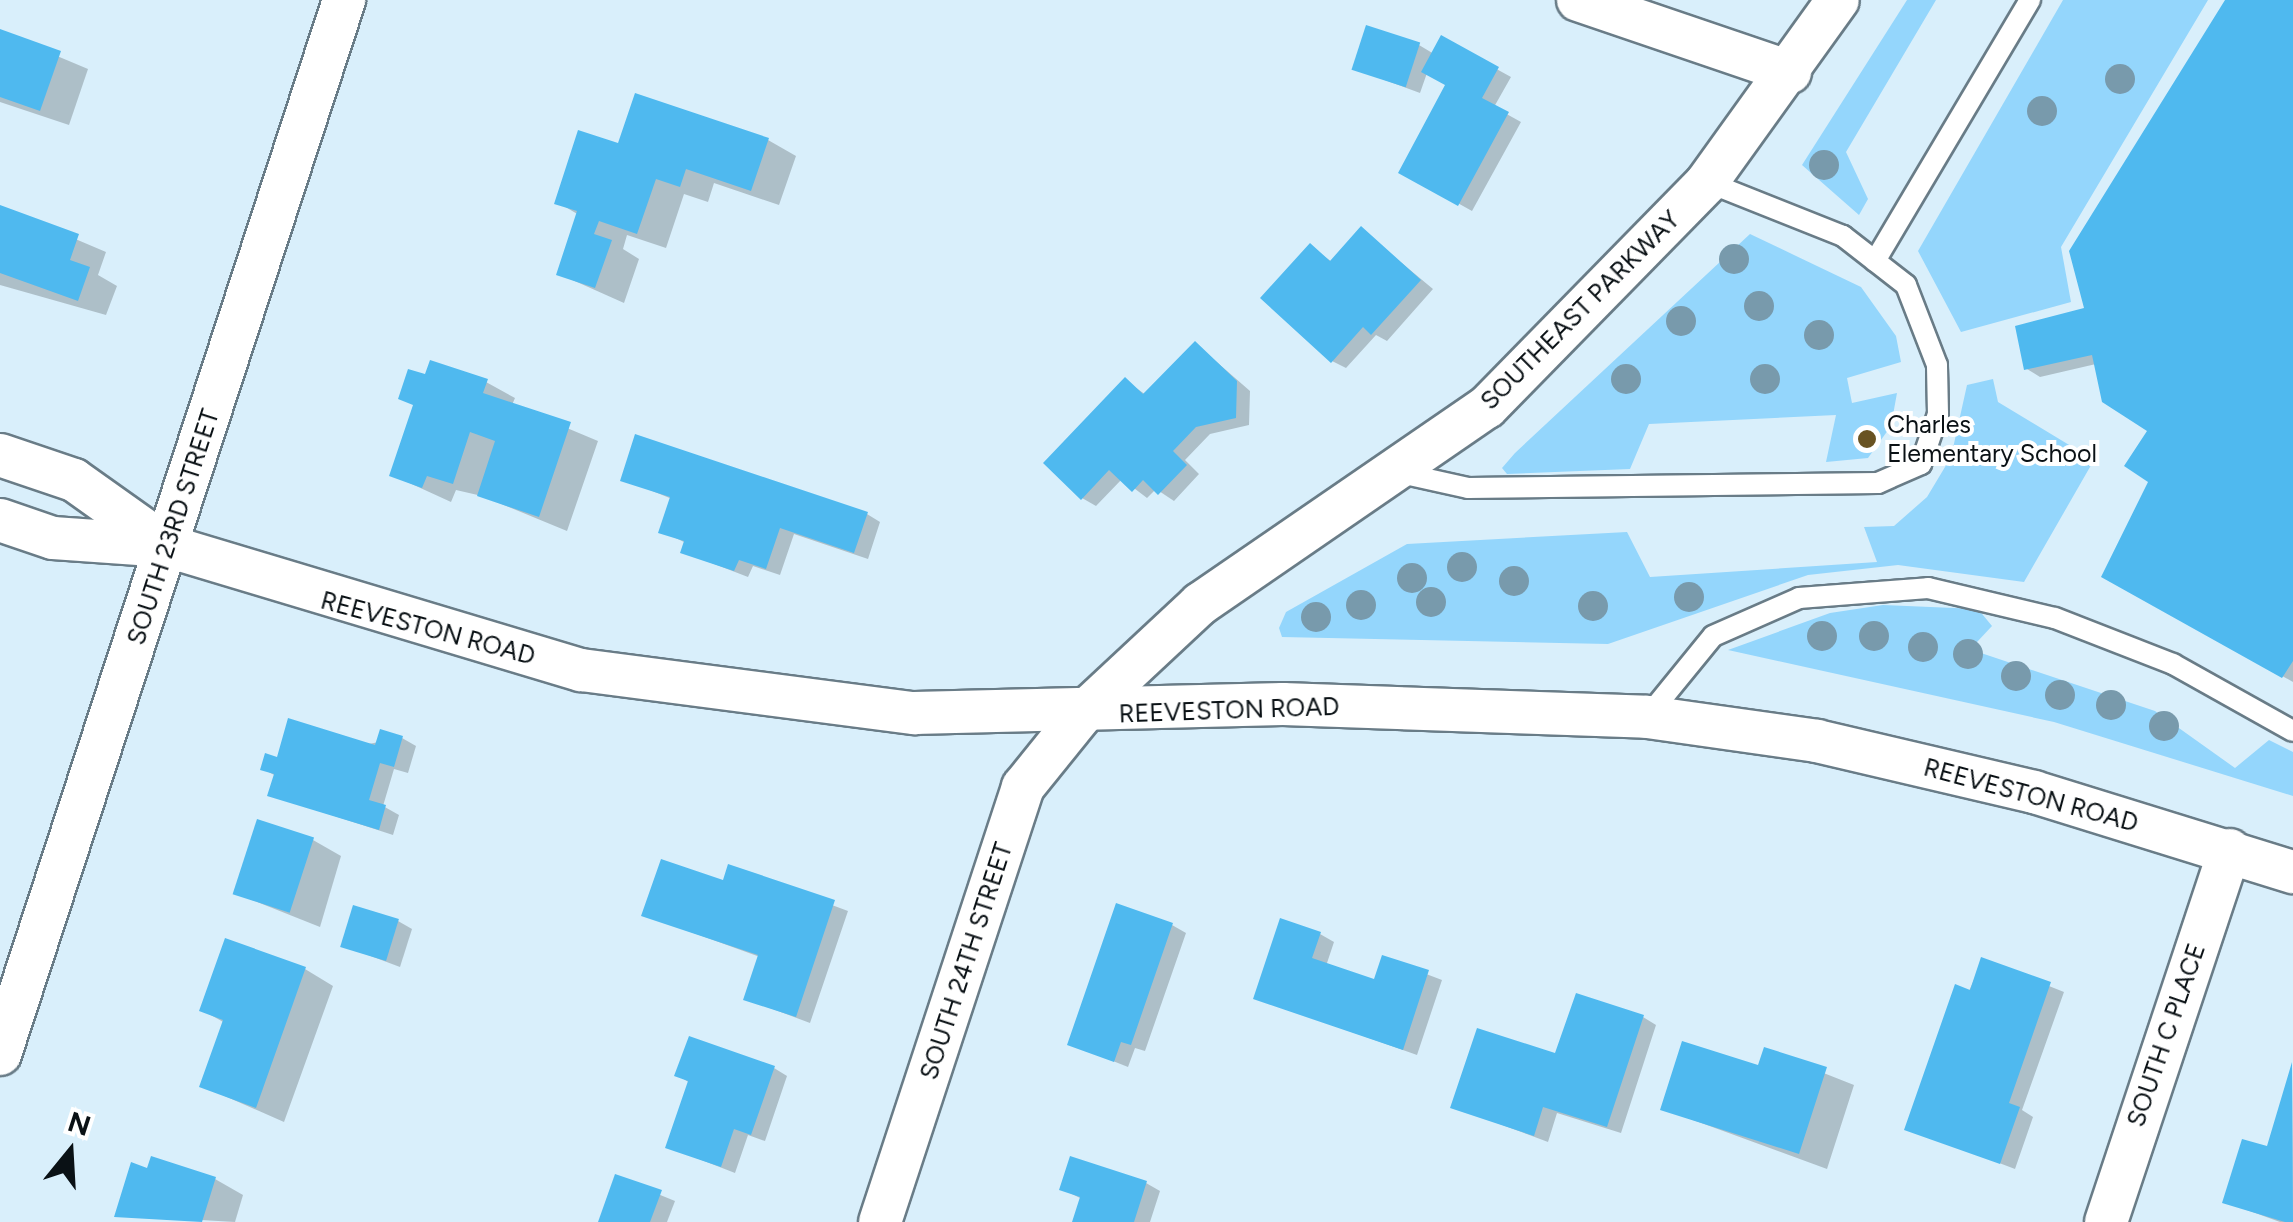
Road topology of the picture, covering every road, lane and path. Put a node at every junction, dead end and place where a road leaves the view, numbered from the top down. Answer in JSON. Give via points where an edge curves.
{"nodes":[{"id":1,"x":344,"y":0,"type":"edge"},
{"id":2,"x":1578,"y":0,"type":"edge"},
{"id":3,"x":1838,"y":0,"type":"edge"},
{"id":4,"x":2030,"y":0,"type":"edge"},
{"id":5,"x":1790,"y":72,"type":"junction"},
{"id":6,"x":1707,"y":182,"type":"junction"},
{"id":7,"x":1874,"y":261,"type":"junction"},
{"id":8,"x":0,"y":455,"type":"edge"},
{"id":9,"x":1394,"y":471,"type":"junction"},
{"id":10,"x":0,"y":520,"type":"edge"},
{"id":11,"x":167,"y":546,"type":"junction"},
{"id":12,"x":1081,"y":715,"type":"junction"},
{"id":13,"x":1647,"y":717,"type":"junction"},
{"id":14,"x":2293,"y":731,"type":"edge"},
{"id":15,"x":2230,"y":850,"type":"junction"},
{"id":16,"x":2293,"y":872,"type":"edge"},
{"id":17,"x":0,"y":1054,"type":"edge"},
{"id":18,"x":880,"y":1222,"type":"edge"},
{"id":19,"x":2106,"y":1222,"type":"edge"}],
"edges":[{"from":1,"to":11,"type":"street","name":"SOUTH 23RD STREET"},
{"from":2,"to":5,"type":"street"},
{"from":3,"to":5,"type":"street","name":"SOUTHEAST PARKWAY"},
{"from":4,"to":7,"type":"lane"},
{"from":5,"to":6,"type":"street","name":"SOUTHEAST PARKWAY"},
{"from":6,"to":7,"type":"lane","via":[[1843,236]]},
{"from":6,"to":9,"type":"street","name":"SOUTHEAST PARKWAY","via":[[1487,407]]},
{"from":7,"to":9,"type":"lane","via":[[1906,285],[1924,322],[1938,414],[1920,464],[1878,483],[1468,488]]},
{"from":8,"to":11,"type":"street","name":"REEVESTON ROAD","via":[[74,480]]},
{"from":9,"to":12,"type":"street","name":"SOUTHEAST PARKWAY","via":[[1200,604]]},
{"from":10,"to":11,"type":"street","name":"REEVESTON ROAD","via":[[53,538]]},
{"from":11,"to":12,"type":"street","name":"REEVESTON ROAD","via":[[312,596],[581,670],[914,713]]},
{"from":11,"to":17,"type":"street","name":"SOUTH 23RD STREET"},
{"from":12,"to":13,"type":"street","name":"REEVESTON ROAD","via":[[1283,704]]},
{"from":12,"to":18,"type":"street","name":"SOUTH 24TH STREET","via":[[1023,787]]},
{"from":13,"to":14,"type":"lane","via":[[1713,636],[1799,598],[1928,588],[2055,618],[2173,664]]},
{"from":13,"to":15,"type":"street","name":"REEVESTON ROAD","via":[[1817,741]]},
{"from":15,"to":16,"type":"street","name":"REEVESTON ROAD"},
{"from":15,"to":19,"type":"street","name":"SOUTH C PLACE"}]}
